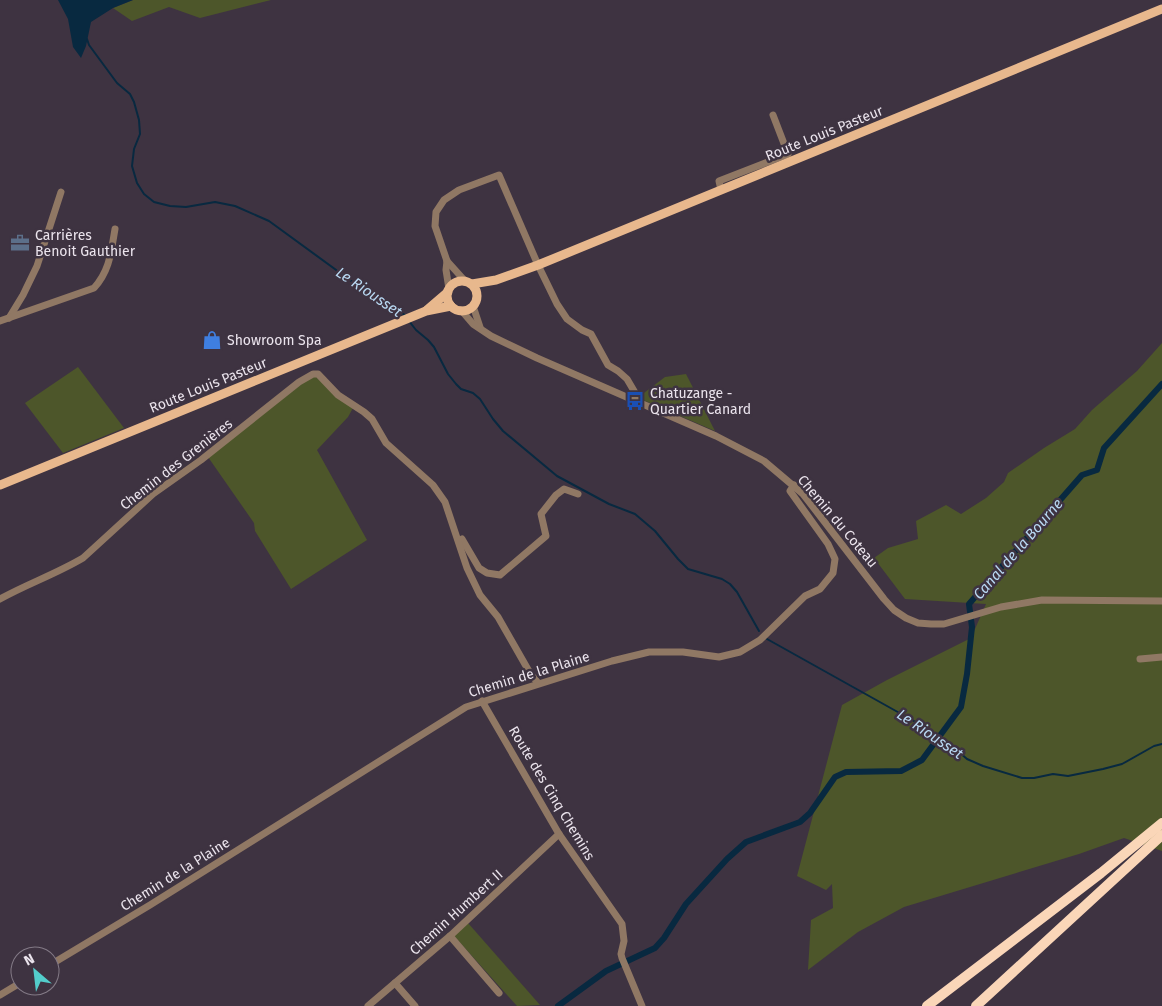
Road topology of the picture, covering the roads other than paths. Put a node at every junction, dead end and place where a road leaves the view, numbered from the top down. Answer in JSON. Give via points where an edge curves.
{"nodes":[{"id":1,"x":1162,"y":9,"type":"edge"},
{"id":2,"x":773,"y":115,"type":"dead end"},
{"id":3,"x":721,"y":190,"type":"junction"},
{"id":4,"x":61,"y":192,"type":"dead end"},
{"id":5,"x":115,"y":229,"type":"dead end"},
{"id":6,"x":447,"y":261,"type":"junction"},
{"id":7,"x":538,"y":265,"type":"junction"},
{"id":8,"x":496,"y":280,"type":"junction"},
{"id":9,"x":468,"y":282,"type":"junction"},
{"id":10,"x":448,"y":291,"type":"junction"},
{"id":11,"x":477,"y":296,"type":"junction"},
{"id":12,"x":451,"y":306,"type":"junction"},
{"id":13,"x":473,"y":306,"type":"junction"},
{"id":14,"x":426,"y":310,"type":"junction"},
{"id":15,"x":460,"y":310,"type":"junction"},
{"id":16,"x":8,"y":318,"type":"junction"},
{"id":17,"x":0,"y":322,"type":"edge"},
{"id":18,"x":480,"y":327,"type":"junction"},
{"id":19,"x":635,"y":401,"type":"junction"},
{"id":20,"x":0,"y":485,"type":"edge"},
{"id":21,"x":794,"y":485,"type":"junction"},
{"id":22,"x":578,"y":494,"type":"dead end"},
{"id":23,"x":453,"y":523,"type":"junction"},
{"id":24,"x":0,"y":599,"type":"edge"},
{"id":25,"x":1162,"y":601,"type":"edge"},
{"id":26,"x":1162,"y":656,"type":"edge"},
{"id":27,"x":1140,"y":659,"type":"dead end"},
{"id":28,"x":538,"y":684,"type":"junction"},
{"id":29,"x":482,"y":701,"type":"junction"},
{"id":30,"x":1162,"y":823,"type":"edge"},
{"id":31,"x":559,"y":834,"type":"junction"},
{"id":32,"x":1162,"y":835,"type":"edge"},
{"id":33,"x":450,"y":936,"type":"junction"},
{"id":34,"x":60,"y":959,"type":"edge"},
{"id":35,"x":396,"y":983,"type":"junction"},
{"id":36,"x":500,"y":993,"type":"dead end"},
{"id":37,"x":368,"y":1006,"type":"edge"},
{"id":38,"x":415,"y":1006,"type":"edge"},
{"id":39,"x":642,"y":1006,"type":"edge"},
{"id":40,"x":927,"y":1006,"type":"edge"},
{"id":41,"x":976,"y":1006,"type":"edge"}],
"edges":[{"from":1,"to":3,"type":"main road","name":"Route Louis Pasteur"},
{"from":2,"to":3,"type":"street","via":[[788,154],[719,181]]},
{"from":3,"to":7,"type":"main road","name":"Route Louis Pasteur"},
{"from":4,"to":16,"type":"street","via":[[37,266]]},
{"from":5,"to":16,"type":"street","via":[[104,276],[94,288]]},
{"from":6,"to":7,"type":"street","via":[[435,226],[436,212],[444,200],[459,190],[499,174]]},
{"from":6,"to":9,"type":"street"},
{"from":6,"to":10,"type":"street"},
{"from":7,"to":8,"type":"main road","name":"Route Louis Pasteur"},
{"from":7,"to":19,"type":"street","via":[[567,319],[591,334],[608,365],[633,388],[637,396]]},
{"from":8,"to":9,"type":"main road","name":"Route Louis Pasteur"},
{"from":8,"to":11,"type":"main road","name":"Route Louis Pasteur"},
{"from":9,"to":10,"type":"main road","via":[[455,282]]},
{"from":9,"to":11,"type":"main road","via":[[476,289]]},
{"from":10,"to":12,"type":"main road"},
{"from":10,"to":14,"type":"main road","name":"Route Louis Pasteur"},
{"from":11,"to":13,"type":"main road"},
{"from":12,"to":14,"type":"main road","name":"Route Louis Pasteur"},
{"from":12,"to":15,"type":"main road"},
{"from":13,"to":15,"type":"main road"},
{"from":13,"to":18,"type":"street"},
{"from":14,"to":20,"type":"main road","name":"Route Louis Pasteur"},
{"from":15,"to":18,"type":"street","name":"Chemin du Coteau"},
{"from":16,"to":17,"type":"street"},
{"from":18,"to":19,"type":"street","name":"Chemin du Coteau","via":[[490,336]]},
{"from":19,"to":21,"type":"street","name":"Chemin du Coteau","via":[[745,450]]},
{"from":21,"to":25,"type":"street","name":"Chemin du Coteau","via":[[894,610],[918,623],[944,624],[1001,607],[1042,600]]},
{"from":21,"to":28,"type":"street","name":"Chemin de la Plaine","via":[[790,491],[835,559],[833,573],[820,589],[805,596],[760,640],[740,652],[719,657],[648,652]]},
{"from":22,"to":23,"type":"street","via":[[564,489],[556,495],[541,514],[546,536],[500,575],[479,568]]},
{"from":23,"to":24,"type":"street","name":"Chemin des Grenières","via":[[439,493],[386,443],[372,419],[338,395],[318,374],[313,374],[153,494],[83,558]]},
{"from":23,"to":28,"type":"street","via":[[467,568],[480,595],[498,617]]},
{"from":26,"to":27,"type":"street"},
{"from":28,"to":29,"type":"street","name":"Chemin de la Plaine"},
{"from":29,"to":31,"type":"street","name":"Route des Cinq Chemins"},
{"from":29,"to":34,"type":"street","name":"Chemin de la Plaine","via":[[451,715]]},
{"from":30,"to":40,"type":"highway","via":[[1101,874]]},
{"from":31,"to":33,"type":"street","name":"Chemin Humbert II"},
{"from":31,"to":39,"type":"street","name":"Route des Cinq Chemins","via":[[622,924],[624,942],[621,954]]},
{"from":32,"to":41,"type":"highway"},
{"from":33,"to":35,"type":"street","name":"Chemin Humbert II"},
{"from":33,"to":36,"type":"street"},
{"from":35,"to":37,"type":"street","name":"Chemin Humbert II"},
{"from":35,"to":38,"type":"street"}]}
